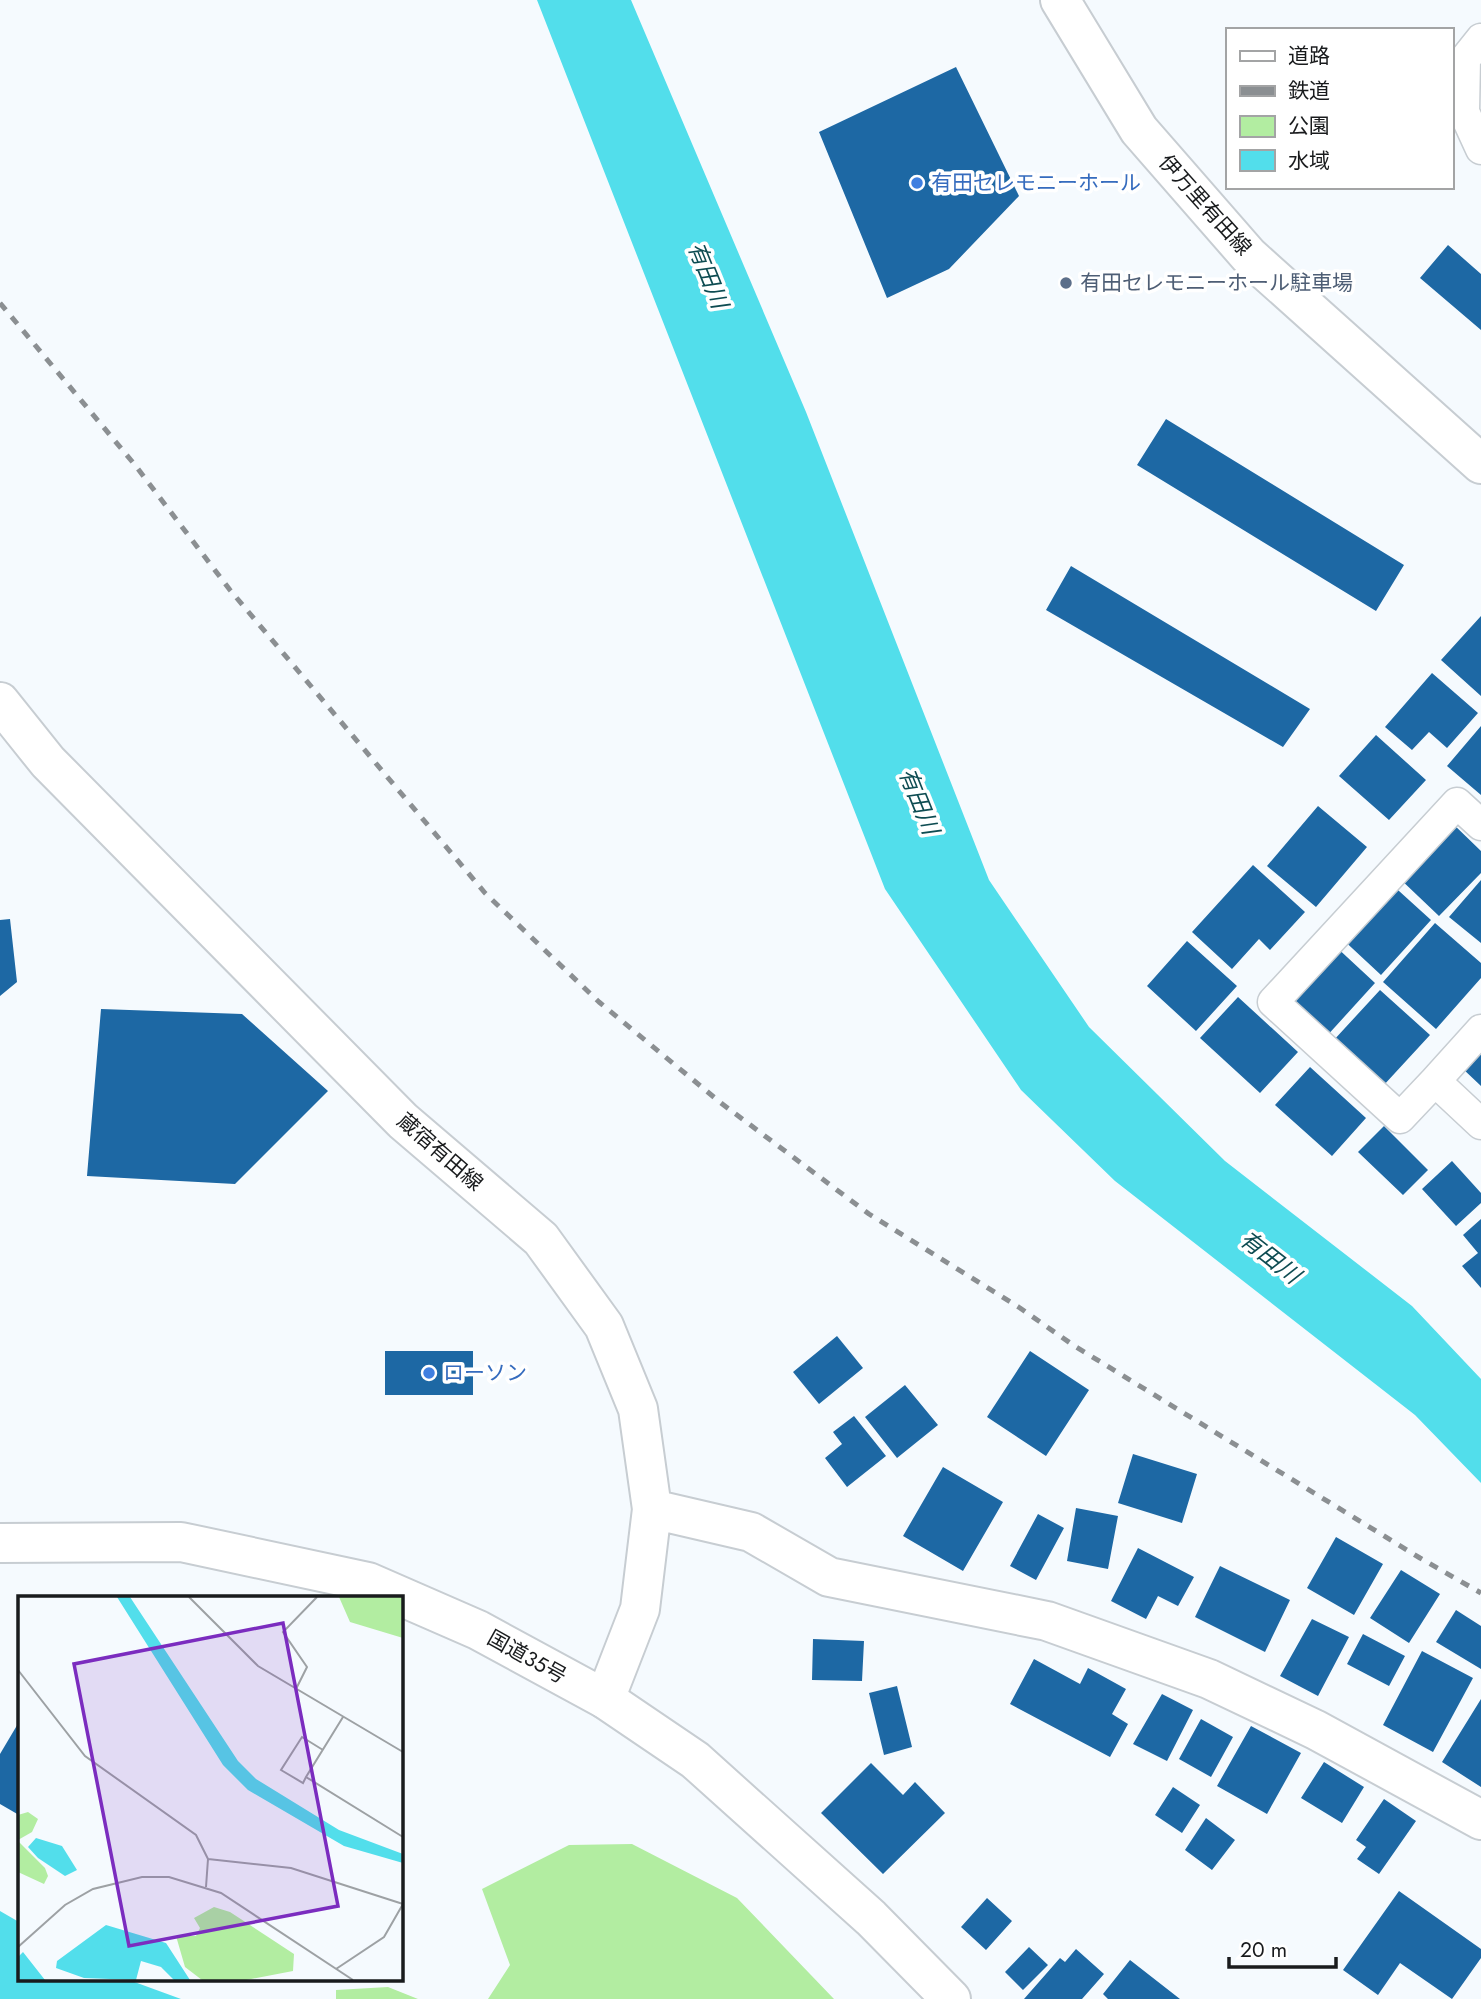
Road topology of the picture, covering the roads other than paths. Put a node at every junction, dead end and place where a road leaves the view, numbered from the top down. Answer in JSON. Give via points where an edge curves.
{"nodes":[{"id":1,"x":1060,"y":0,"type":"edge"},
{"id":2,"x":1481,"y":38,"type":"edge"},
{"id":3,"x":1481,"y":149,"type":"edge"},
{"id":4,"x":1481,"y":464,"type":"edge"},
{"id":5,"x":0,"y":702,"type":"edge"},
{"id":6,"x":1481,"y":825,"type":"edge"},
{"id":7,"x":1481,"y":1030,"type":"edge"},
{"id":8,"x":1435,"y":1081,"type":"junction"},
{"id":9,"x":1481,"y":1124,"type":"edge"},
{"id":10,"x":652,"y":1509,"type":"junction"},
{"id":11,"x":0,"y":1544,"type":"edge"},
{"id":12,"x":400,"y":1596,"type":"edge"},
{"id":13,"x":402,"y":1597,"type":"edge"},
{"id":14,"x":605,"y":1699,"type":"junction"},
{"id":15,"x":1481,"y":1820,"type":"edge"},
{"id":16,"x":951,"y":1999,"type":"edge"}],
"edges":[{"from":1,"to":4,"type":"main road","name":"伊万里有田線","via":[[1139,130],[1249,256]]},
{"from":2,"to":3,"type":"street","via":[[1465,60],[1464,112]]},
{"from":5,"to":10,"type":"main road","name":"蔵宿有田線","via":[[48,762],[403,1121],[541,1240],[604,1326],[638,1409]]},
{"from":6,"to":8,"type":"street","via":[[1457,803],[1273,1002],[1400,1118]]},
{"from":7,"to":8,"type":"street"},
{"from":8,"to":9,"type":"street"},
{"from":10,"to":14,"type":"main road","name":"蔵宿有田線","via":[[640,1609]]},
{"from":10,"to":15,"type":"main road","via":[[751,1532],[829,1577],[1047,1621],[1209,1679],[1316,1730]]},
{"from":11,"to":12,"type":"main road","name":"国道35号","via":[[181,1542],[368,1582]]},
{"from":13,"to":14,"type":"main road","name":"国道35号","via":[[478,1630]]},
{"from":14,"to":16,"type":"main road","name":"国道35号","via":[[695,1760],[871,1918]]}]}
